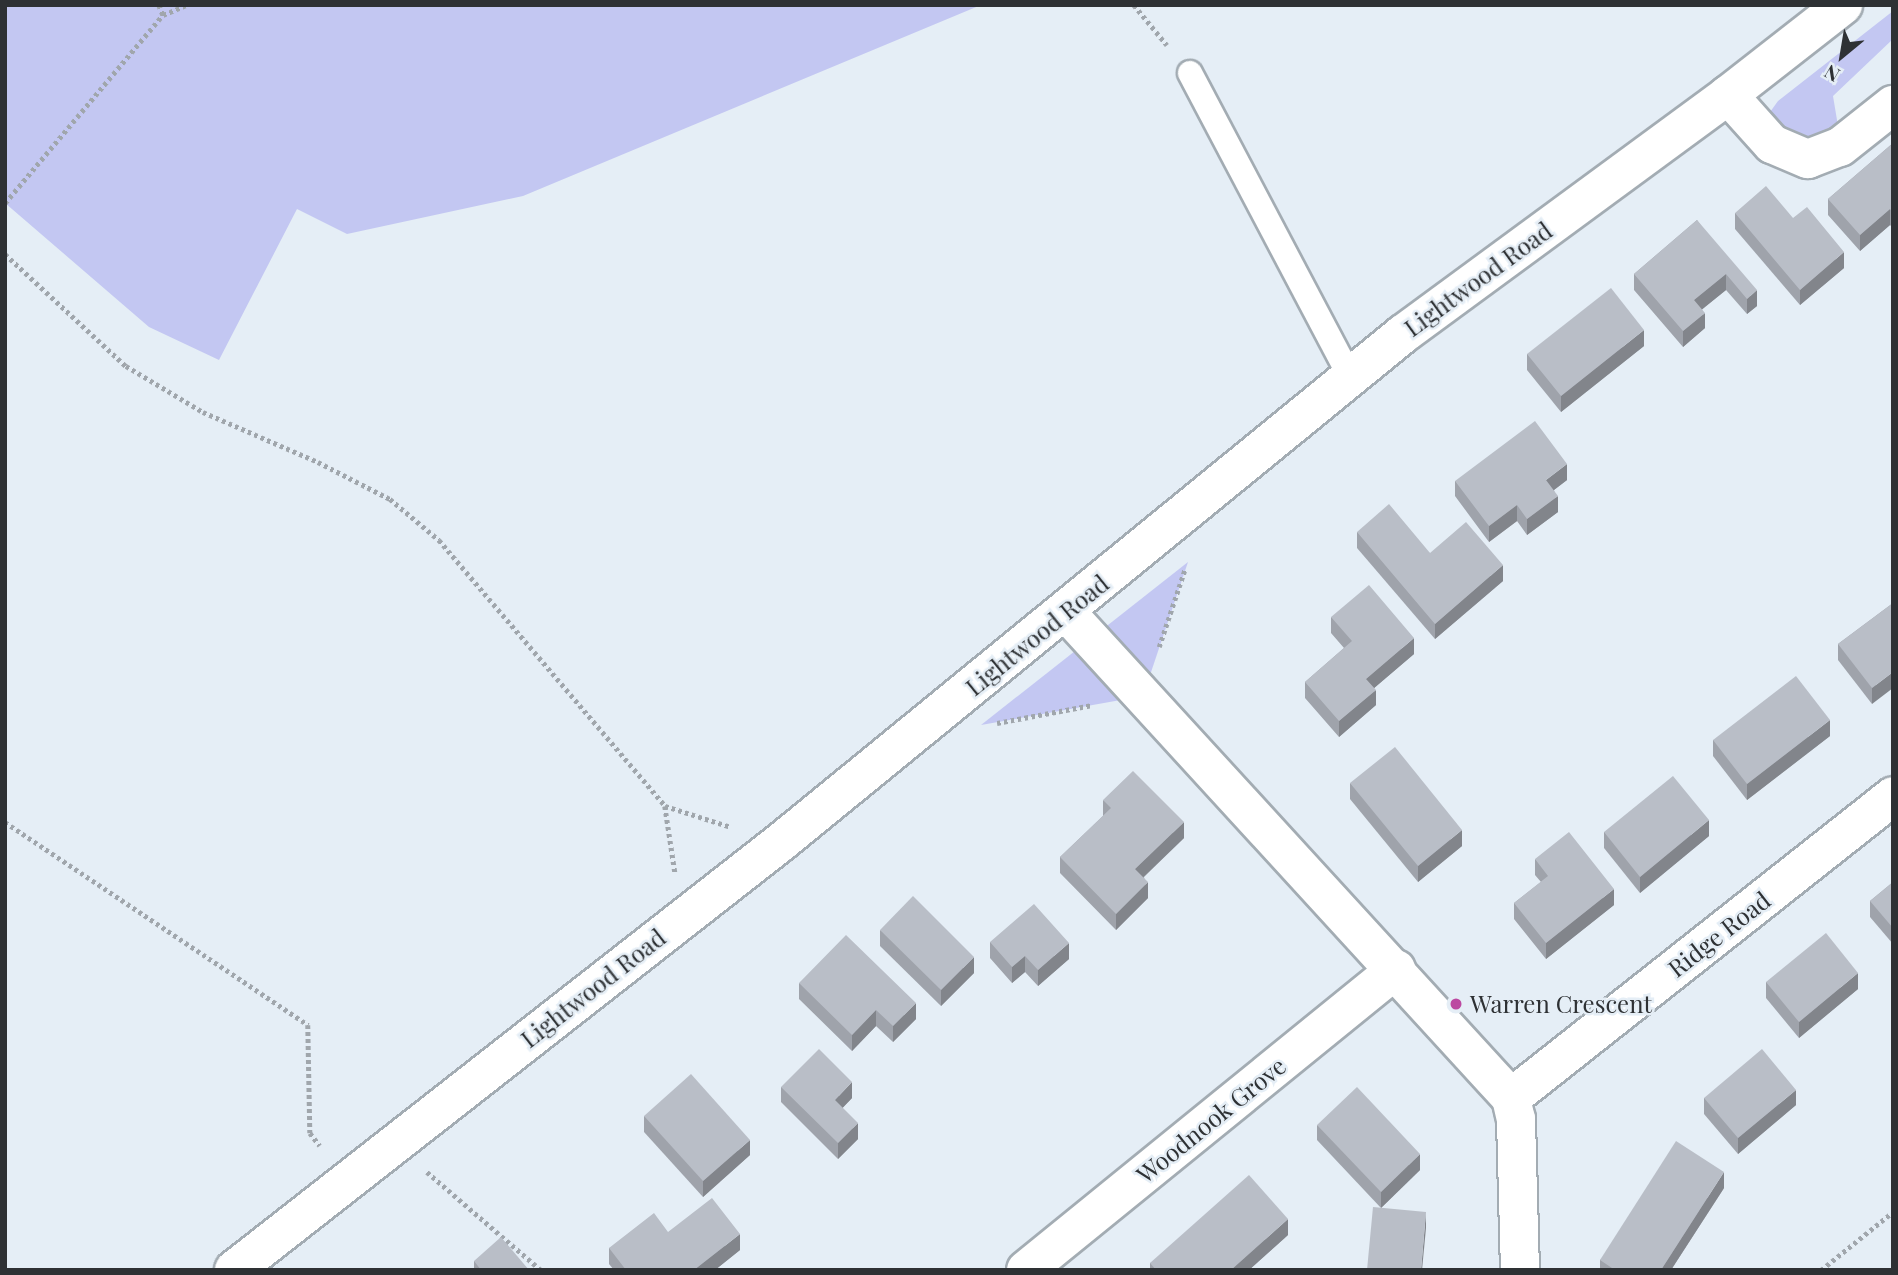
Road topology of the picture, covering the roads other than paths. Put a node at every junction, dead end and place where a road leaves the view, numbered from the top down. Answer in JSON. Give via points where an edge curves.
{"nodes":[{"id":1,"x":1843,"y":5,"type":"edge"},
{"id":2,"x":1190,"y":73,"type":"road end"},
{"id":3,"x":1728,"y":95,"type":"junction"},
{"id":4,"x":1893,"y":105,"type":"edge"},
{"id":5,"x":1350,"y":377,"type":"junction"},
{"id":6,"x":1066,"y":612,"type":"junction"},
{"id":7,"x":1893,"y":796,"type":"edge"},
{"id":8,"x":1396,"y":969,"type":"junction"},
{"id":9,"x":1511,"y":1098,"type":"junction"},
{"id":10,"x":234,"y":1270,"type":"edge"},
{"id":11,"x":1026,"y":1270,"type":"edge"},
{"id":12,"x":1520,"y":1270,"type":"edge"}],
"edges":[{"from":1,"to":3,"type":"street","name":"Lightwood Road"},
{"from":2,"to":5,"type":"lane"},
{"from":3,"to":4,"type":"street","via":[[1772,144],[1808,159],[1840,146]]},
{"from":3,"to":5,"type":"street","name":"Lightwood Road"},
{"from":5,"to":6,"type":"street","name":"Lightwood Road"},
{"from":6,"to":8,"type":"street"},
{"from":6,"to":10,"type":"street","name":"Lightwood Road","via":[[781,842]]},
{"from":7,"to":9,"type":"street","name":"Ridge Road"},
{"from":8,"to":9,"type":"street"},
{"from":8,"to":11,"type":"street","name":"Woodnook Grove"},
{"from":9,"to":12,"type":"street","via":[[1516,1119]]}]}
